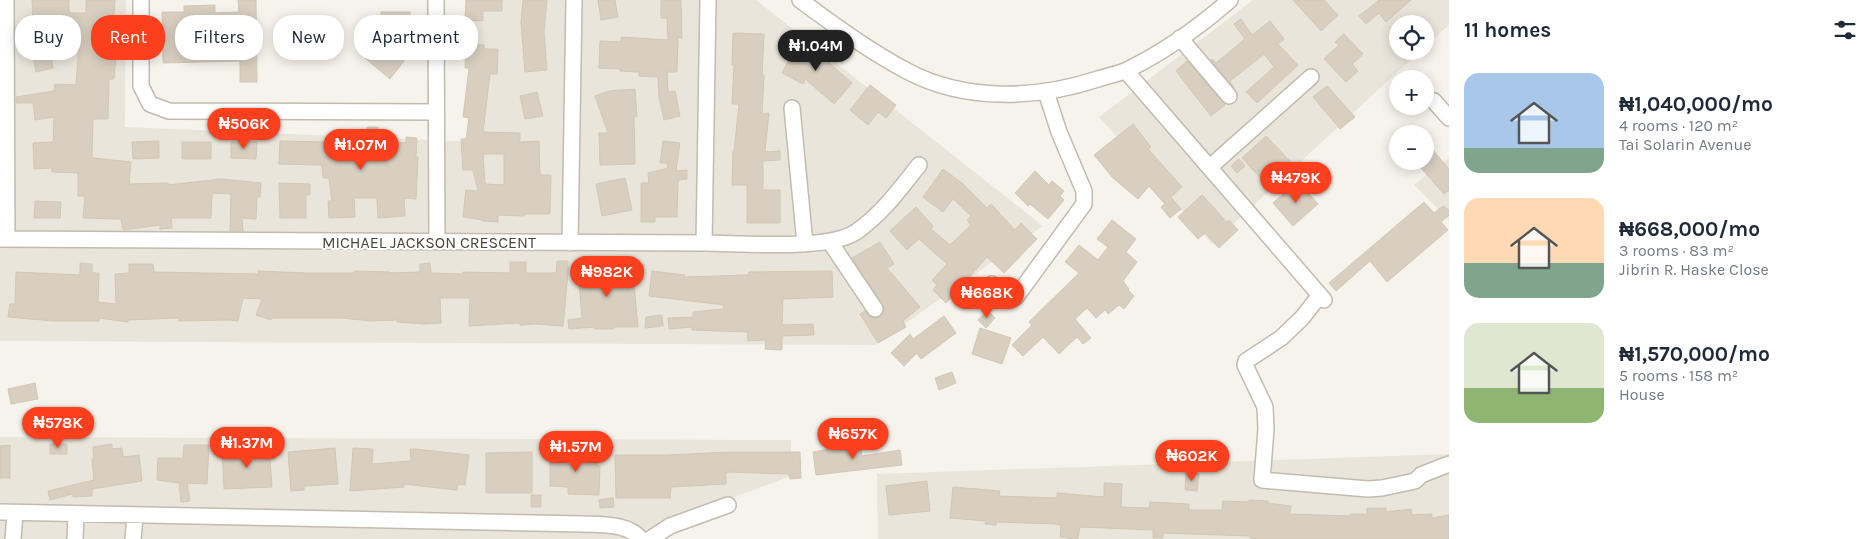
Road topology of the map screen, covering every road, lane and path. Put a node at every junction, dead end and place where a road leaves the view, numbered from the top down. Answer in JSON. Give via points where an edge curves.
{"nodes":[{"id":1,"x":6,"y":0,"type":"edge"},
{"id":2,"x":140,"y":0,"type":"edge"},
{"id":3,"x":436,"y":0,"type":"edge"},
{"id":4,"x":574,"y":0,"type":"edge"},
{"id":5,"x":708,"y":0,"type":"edge"},
{"id":6,"x":800,"y":0,"type":"edge"},
{"id":7,"x":1230,"y":0,"type":"edge"},
{"id":8,"x":1180,"y":38,"type":"junction"},
{"id":9,"x":1126,"y":70,"type":"junction"},
{"id":10,"x":1311,"y":76,"type":"dead end"},
{"id":11,"x":1046,"y":92,"type":"junction"},
{"id":12,"x":1229,"y":96,"type":"dead end"},
{"id":13,"x":1434,"y":101,"type":"dead end"},
{"id":14,"x":792,"y":108,"type":"dead end"},
{"id":15,"x":436,"y":112,"type":"junction"},
{"id":16,"x":1449,"y":118,"type":"edge"},
{"id":17,"x":919,"y":164,"type":"dead end"},
{"id":18,"x":1210,"y":167,"type":"junction"},
{"id":19,"x":3,"y":239,"type":"edge"},
{"id":20,"x":436,"y":242,"type":"junction"},
{"id":21,"x":830,"y":242,"type":"junction"},
{"id":22,"x":570,"y":243,"type":"junction"},
{"id":23,"x":704,"y":243,"type":"junction"},
{"id":24,"x":804,"y":244,"type":"junction"},
{"id":25,"x":992,"y":284,"type":"dead end"},
{"id":26,"x":874,"y":309,"type":"dead end"},
{"id":27,"x":1449,"y":464,"type":"edge"},
{"id":28,"x":728,"y":506,"type":"dead end"},
{"id":29,"x":0,"y":512,"type":"edge"},
{"id":30,"x":15,"y":513,"type":"junction"},
{"id":31,"x":76,"y":515,"type":"junction"},
{"id":32,"x":135,"y":516,"type":"junction"},
{"id":33,"x":13,"y":539,"type":"edge"},
{"id":34,"x":75,"y":539,"type":"edge"},
{"id":35,"x":133,"y":539,"type":"edge"},
{"id":36,"x":641,"y":539,"type":"edge"},
{"id":37,"x":650,"y":539,"type":"edge"}],
"edges":[{"from":1,"to":19,"type":"street"},
{"from":2,"to":15,"type":"street","via":[[141,86],[150,104],[169,111]]},
{"from":3,"to":15,"type":"street"},
{"from":4,"to":22,"type":"street"},
{"from":5,"to":23,"type":"street"},
{"from":6,"to":11,"type":"street","via":[[858,42],[908,72],[946,87],[984,94]]},
{"from":7,"to":8,"type":"street"},
{"from":8,"to":9,"type":"street"},
{"from":8,"to":12,"type":"street"},
{"from":9,"to":11,"type":"street"},
{"from":9,"to":18,"type":"street"},
{"from":10,"to":18,"type":"street"},
{"from":11,"to":25,"type":"street","via":[[1084,191],[1084,204],[1016,297],[1011,299]]},
{"from":13,"to":16,"type":"street"},
{"from":14,"to":24,"type":"street"},
{"from":15,"to":20,"type":"street"},
{"from":17,"to":21,"type":"street","name":"MICHAEL JACKSON CRESCENT","via":[[884,209],[855,233]]},
{"from":18,"to":27,"type":"street","via":[[1322,297],[1281,338],[1246,361],[1265,407],[1262,480],[1382,488],[1415,481],[1421,475]]},
{"from":19,"to":20,"type":"street","name":"MICHAEL JACKSON CRESCENT"},
{"from":20,"to":22,"type":"street","name":"MICHAEL JACKSON CRESCENT"},
{"from":21,"to":24,"type":"street","name":"MICHAEL JACKSON CRESCENT"},
{"from":21,"to":26,"type":"street"},
{"from":22,"to":23,"type":"street","name":"MICHAEL JACKSON CRESCENT"},
{"from":23,"to":24,"type":"street","name":"MICHAEL JACKSON CRESCENT"},
{"from":28,"to":37,"type":"street","via":[[670,526]]},
{"from":29,"to":30,"type":"street"},
{"from":30,"to":31,"type":"street"},
{"from":30,"to":33,"type":"street"},
{"from":31,"to":32,"type":"street"},
{"from":31,"to":34,"type":"street"},
{"from":32,"to":35,"type":"street"},
{"from":32,"to":36,"type":"street","via":[[605,525],[636,533]]}]}
